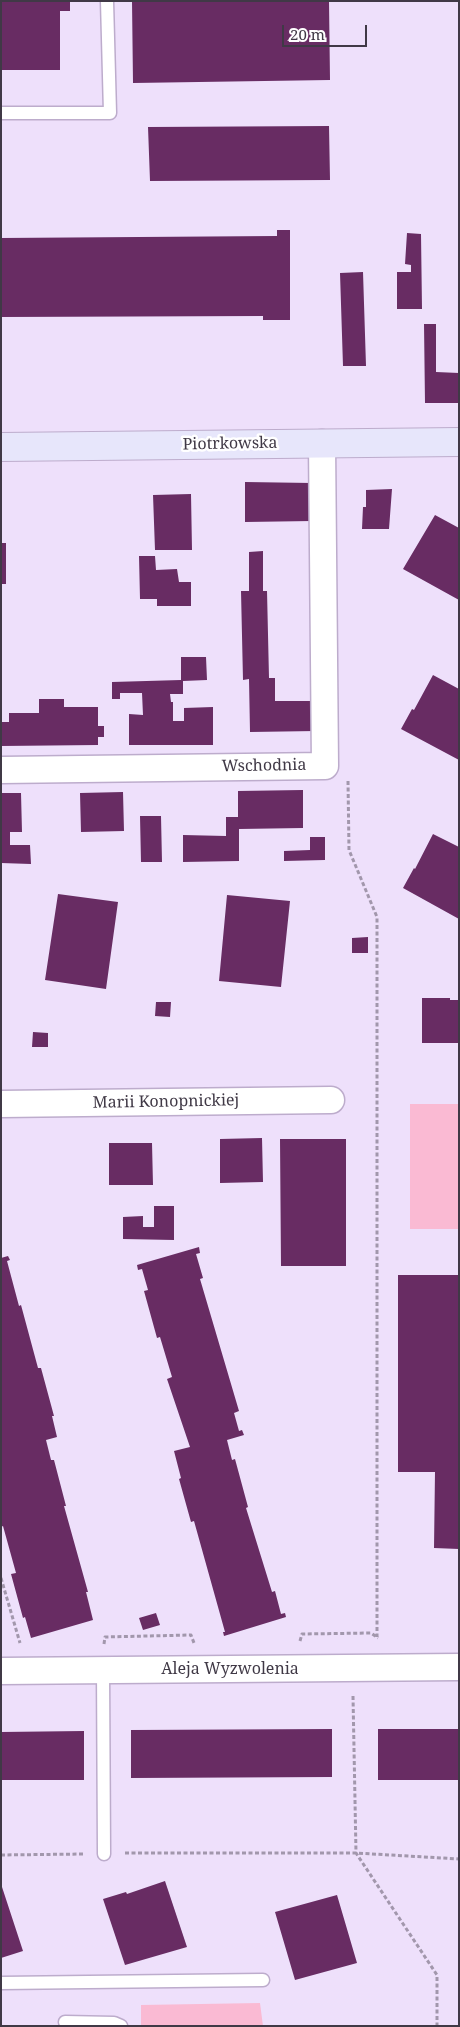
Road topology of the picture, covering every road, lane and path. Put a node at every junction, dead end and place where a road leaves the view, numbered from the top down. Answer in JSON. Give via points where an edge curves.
{"nodes":[{"id":1,"x":107,"y":1,"type":"edge"},
{"id":2,"x":1,"y":113,"type":"edge"},
{"id":3,"x":459,"y":442,"type":"edge"},
{"id":4,"x":322,"y":443,"type":"junction"},
{"id":5,"x":1,"y":447,"type":"edge"},
{"id":6,"x":1,"y":770,"type":"edge"},
{"id":7,"x":348,"y":780,"type":"dead end"},
{"id":8,"x":332,"y":1100,"type":"dead end"},
{"id":9,"x":1,"y":1104,"type":"edge"},
{"id":10,"x":1,"y":1578,"type":"edge"},
{"id":11,"x":377,"y":1637,"type":"dead end"},
{"id":12,"x":20,"y":1644,"type":"dead end"},
{"id":13,"x":459,"y":1668,"type":"edge"},
{"id":14,"x":103,"y":1670,"type":"junction"},
{"id":15,"x":1,"y":1671,"type":"edge"},
{"id":16,"x":353,"y":1696,"type":"dead end"},
{"id":17,"x":356,"y":1852,"type":"junction"},
{"id":18,"x":104,"y":1854,"type":"junction"},
{"id":19,"x":1,"y":1855,"type":"edge"},
{"id":20,"x":459,"y":1859,"type":"edge"},
{"id":21,"x":263,"y":1980,"type":"dead end"},
{"id":22,"x":1,"y":1983,"type":"edge"},
{"id":23,"x":65,"y":2022,"type":"dead end"},
{"id":24,"x":121,"y":2026,"type":"edge"},
{"id":25,"x":437,"y":2026,"type":"edge"}],
"edges":[{"from":1,"to":2,"type":"lane","via":[[110,113]]},
{"from":3,"to":4,"type":"street","name":"Piotrkowska"},
{"from":4,"to":5,"type":"street","name":"Piotrkowska"},
{"from":4,"to":6,"type":"street","name":"Wschodnia","via":[[325,766]]},
{"from":7,"to":11,"type":"path","via":[[349,850],[377,917]]},
{"from":8,"to":9,"type":"street","name":"Marii Konopnickiej"},
{"from":10,"to":12,"type":"path"},
{"from":13,"to":14,"type":"street","name":"Aleja Wyzwolenia"},
{"from":14,"to":15,"type":"street","name":"Aleja Wyzwolenia"},
{"from":14,"to":18,"type":"lane"},
{"from":16,"to":17,"type":"path"},
{"from":17,"to":18,"type":"path"},
{"from":17,"to":20,"type":"path"},
{"from":17,"to":25,"type":"path","via":[[437,1975]]},
{"from":18,"to":19,"type":"path"},
{"from":21,"to":22,"type":"lane"},
{"from":23,"to":24,"type":"lane"}]}
